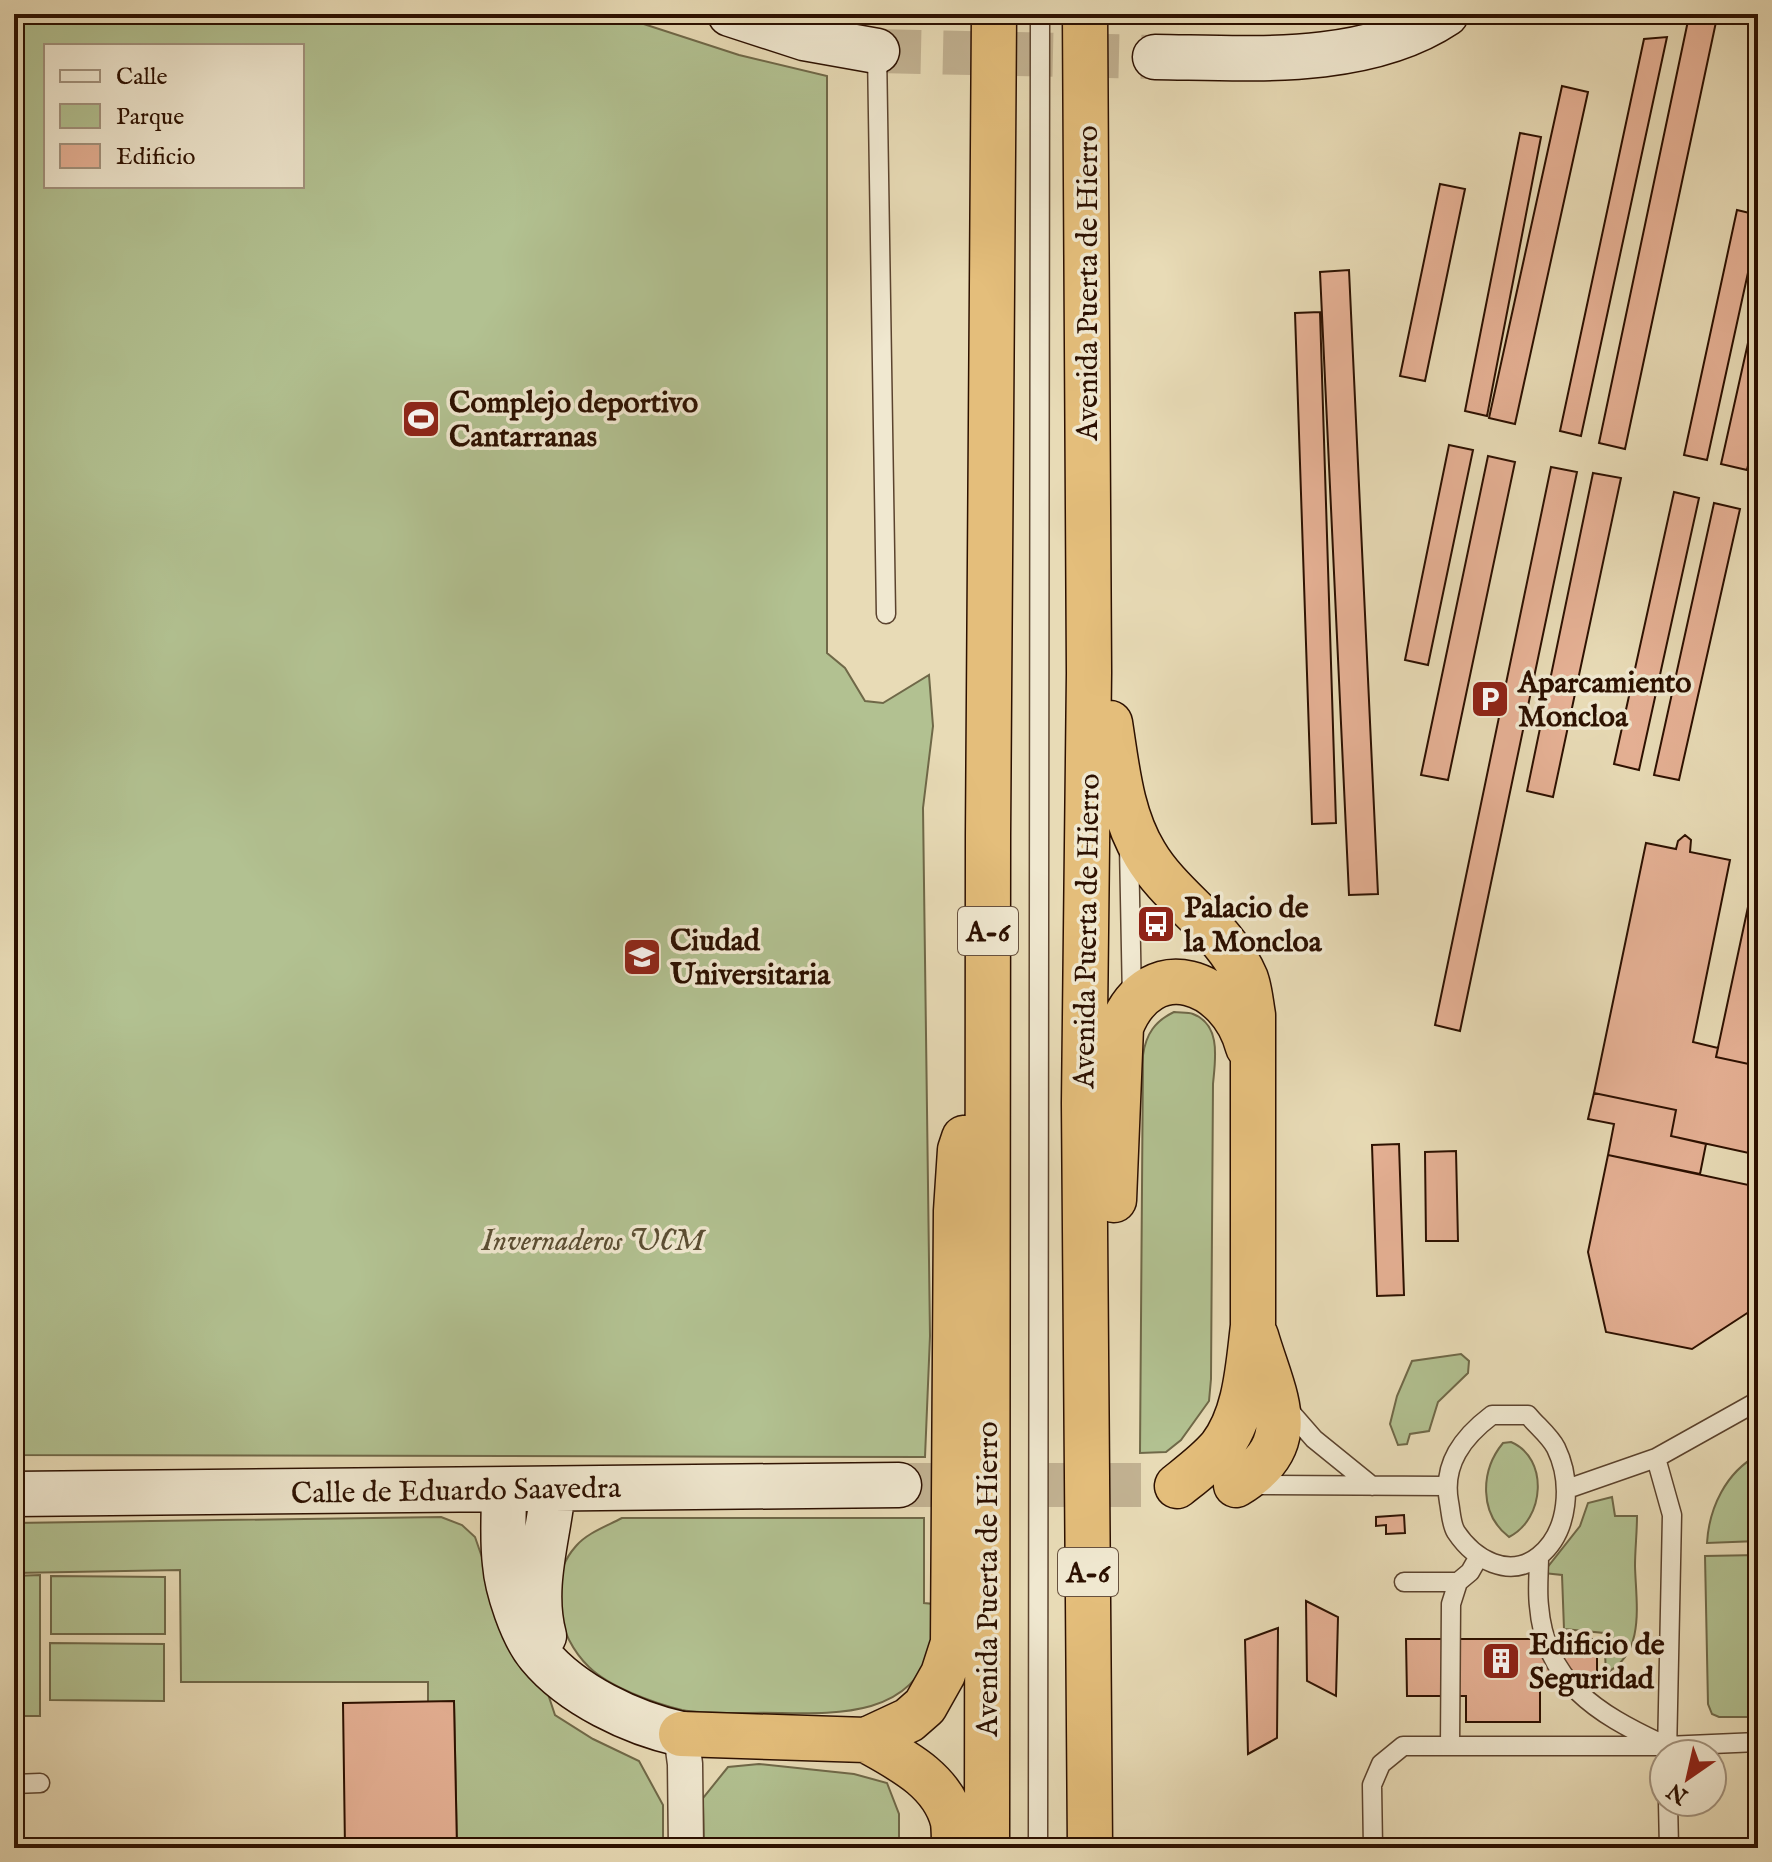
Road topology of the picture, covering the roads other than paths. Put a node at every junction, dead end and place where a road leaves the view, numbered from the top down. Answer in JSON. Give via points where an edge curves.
{"nodes":[{"id":1,"x":730,"y":14,"type":"edge"},
{"id":2,"x":994,"y":14,"type":"edge"},
{"id":3,"x":1040,"y":14,"type":"edge"},
{"id":4,"x":1085,"y":14,"type":"edge"},
{"id":5,"x":1446,"y":14,"type":"edge"},
{"id":6,"x":877,"y":51,"type":"joint"},
{"id":7,"x":1155,"y":57,"type":"tunnel mouth"},
{"id":8,"x":886,"y":614,"type":"dead end"},
{"id":9,"x":1089,"y":673,"type":"junction"},
{"id":10,"x":1129,"y":820,"type":"junction"},
{"id":11,"x":1132,"y":1004,"type":"junction"},
{"id":12,"x":988,"y":1051,"type":"junction"},
{"id":13,"x":1254,"y":1069,"type":"junction"},
{"id":14,"x":1085,"y":1296,"type":"junction"},
{"id":15,"x":1253,"y":1326,"type":"junction"},
{"id":16,"x":1274,"y":1394,"type":"junction"},
{"id":17,"x":1758,"y":1401,"type":"edge"},
{"id":18,"x":1233,"y":1425,"type":"junction"},
{"id":19,"x":1656,"y":1458,"type":"junction"},
{"id":20,"x":1257,"y":1480,"type":"junction"},
{"id":21,"x":899,"y":1485,"type":"tunnel mouth"},
{"id":22,"x":1164,"y":1485,"type":"joint"},
{"id":23,"x":1372,"y":1486,"type":"junction"},
{"id":24,"x":1446,"y":1486,"type":"junction"},
{"id":25,"x":1567,"y":1489,"type":"junction"},
{"id":26,"x":504,"y":1490,"type":"junction"},
{"id":27,"x":553,"y":1490,"type":"junction"},
{"id":28,"x":14,"y":1494,"type":"edge"},
{"id":29,"x":1539,"y":1556,"type":"junction"},
{"id":30,"x":1478,"y":1558,"type":"junction"},
{"id":31,"x":1404,"y":1582,"type":"dead end"},
{"id":32,"x":1458,"y":1582,"type":"junction"},
{"id":33,"x":561,"y":1675,"type":"junction"},
{"id":34,"x":681,"y":1734,"type":"junction"},
{"id":35,"x":1666,"y":1738,"type":"edge"},
{"id":36,"x":866,"y":1740,"type":"junction"},
{"id":37,"x":1648,"y":1740,"type":"edge"},
{"id":38,"x":1758,"y":1742,"type":"edge"},
{"id":39,"x":1728,"y":1745,"type":"edge"},
{"id":40,"x":1450,"y":1746,"type":"junction"},
{"id":41,"x":1648,"y":1750,"type":"edge"},
{"id":42,"x":40,"y":1783,"type":"dead end"},
{"id":43,"x":14,"y":1784,"type":"edge"},
{"id":44,"x":1668,"y":1818,"type":"edge"},
{"id":45,"x":686,"y":1848,"type":"edge"},
{"id":46,"x":954,"y":1848,"type":"edge"},
{"id":47,"x":987,"y":1848,"type":"edge"},
{"id":48,"x":1038,"y":1848,"type":"edge"},
{"id":49,"x":1090,"y":1848,"type":"edge"},
{"id":50,"x":1373,"y":1848,"type":"edge"},
{"id":51,"x":1669,"y":1848,"type":"edge"}],
"edges":[{"from":1,"to":6,"type":"street","via":[[804,38]]},
{"from":2,"to":12,"type":"highway","name":"Avenida Puerta de Hierro","number":"A-6"},
{"from":3,"to":48,"type":"lane"},
{"from":4,"to":9,"type":"highway","name":"Avenida Puerta de Hierro","number":"A-6"},
{"from":5,"to":7,"type":"street","via":[[1422,30],[1345,51],[1254,58]]},
{"from":6,"to":8,"type":"lane"},
{"from":9,"to":10,"type":"highway","via":[[1109,718]]},
{"from":9,"to":14,"type":"highway","name":"Avenida Puerta de Hierro","number":"A-6"},
{"from":10,"to":11,"type":"lane"},
{"from":10,"to":13,"type":"highway","via":[[1144,854],[1230,950],[1246,980]]},
{"from":11,"to":13,"type":"highway","via":[[1159,983],[1203,988],[1236,1016]]},
{"from":11,"to":14,"type":"highway","via":[[1120,1038],[1114,1215],[1105,1261]]},
{"from":12,"to":36,"type":"highway","via":[[960,1150],[956,1211],[953,1643],[925,1706],[899,1726]]},
{"from":12,"to":47,"type":"highway","name":"Avenida Puerta de Hierro","number":"A-6"},
{"from":13,"to":15,"type":"highway"},
{"from":14,"to":49,"type":"highway","name":"Avenida Puerta de Hierro","number":"A-6"},
{"from":15,"to":16,"type":"highway"},
{"from":15,"to":18,"type":"highway"},
{"from":16,"to":20,"type":"highway","via":[[1279,1435]]},
{"from":16,"to":23,"type":"lane","via":[[1314,1439]]},
{"from":17,"to":19,"type":"lane"},
{"from":18,"to":20,"type":"lane"},
{"from":18,"to":22,"type":"highway","via":[[1200,1468]]},
{"from":19,"to":25,"type":"lane"},
{"from":19,"to":35,"type":"lane","via":[[1672,1515]]},
{"from":20,"to":22,"type":"street"},
{"from":20,"to":23,"type":"lane"},
{"from":21,"to":27,"type":"street","name":"Calle de Eduardo Saavedra"},
{"from":23,"to":24,"type":"lane"},
{"from":24,"to":25,"type":"lane","via":[[1456,1449],[1470,1431],[1492,1415],[1528,1415],[1555,1447]]},
{"from":24,"to":30,"type":"lane","via":[[1454,1530]]},
{"from":25,"to":29,"type":"lane","via":[[1561,1528]]},
{"from":26,"to":27,"type":"street","name":"Calle de Eduardo Saavedra"},
{"from":26,"to":28,"type":"street","name":"Calle de Eduardo Saavedra"},
{"from":26,"to":33,"type":"street","via":[[505,1565],[521,1624],[538,1655]]},
{"from":27,"to":33,"type":"street","via":[[538,1612]]},
{"from":29,"to":30,"type":"lane","via":[[1519,1565],[1495,1565]]},
{"from":29,"to":37,"type":"lane","via":[[1544,1639],[1567,1683],[1616,1723]]},
{"from":30,"to":32,"type":"lane"},
{"from":31,"to":32,"type":"lane"},
{"from":32,"to":40,"type":"lane","via":[[1451,1604]]},
{"from":33,"to":34,"type":"street","via":[[623,1715]]},
{"from":34,"to":36,"type":"highway"},
{"from":34,"to":45,"type":"street"},
{"from":36,"to":46,"type":"highway","via":[[906,1762],[943,1799]]},
{"from":38,"to":39,"type":"lane"},
{"from":40,"to":41,"type":"lane"},
{"from":40,"to":50,"type":"lane","via":[[1403,1746],[1381,1764],[1372,1785]]},
{"from":42,"to":43,"type":"lane"},
{"from":44,"to":51,"type":"lane"}]}
